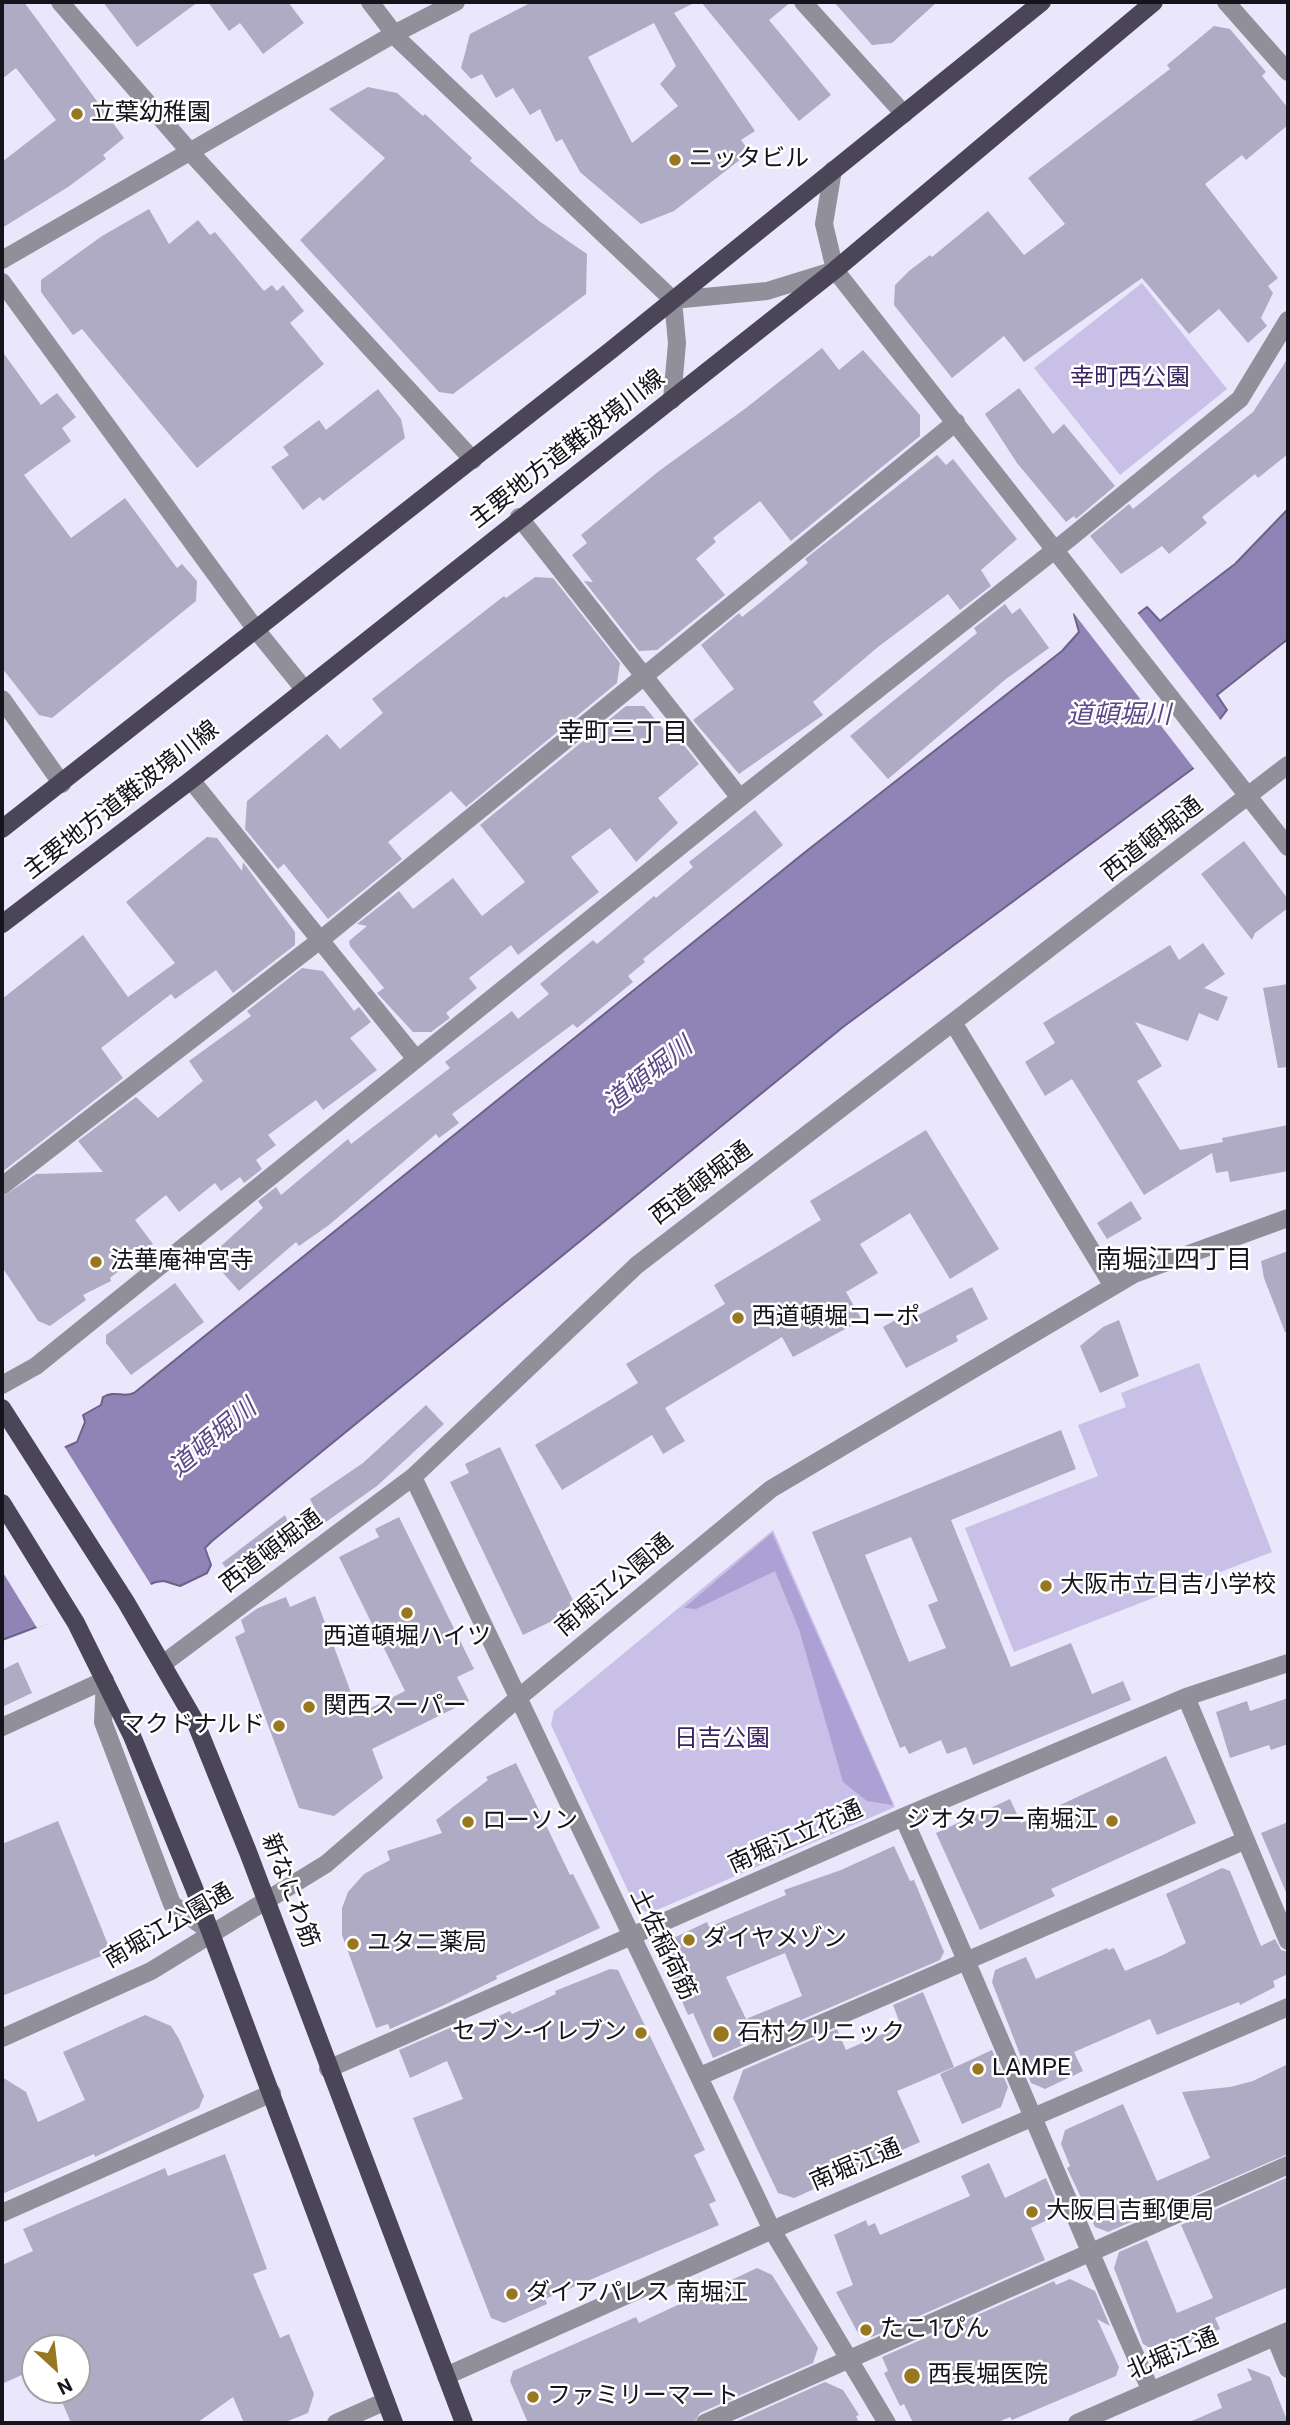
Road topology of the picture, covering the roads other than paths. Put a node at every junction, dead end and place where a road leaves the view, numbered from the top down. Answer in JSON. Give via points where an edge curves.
{"nodes":[{"id":1,"x":60,"y":2,"type":"edge"},
{"id":2,"x":370,"y":2,"type":"edge"},
{"id":3,"x":456,"y":2,"type":"edge"},
{"id":4,"x":803,"y":2,"type":"edge"},
{"id":5,"x":1042,"y":2,"type":"edge"},
{"id":6,"x":1154,"y":2,"type":"edge"},
{"id":7,"x":1226,"y":2,"type":"edge"},
{"id":8,"x":394,"y":34,"type":"junction"},
{"id":9,"x":1288,"y":72,"type":"edge"},
{"id":10,"x":904,"y":114,"type":"junction"},
{"id":11,"x":191,"y":153,"type":"junction"},
{"id":12,"x":832,"y":170,"type":"junction"},
{"id":13,"x":2,"y":260,"type":"edge"},
{"id":14,"x":835,"y":270,"type":"junction"},
{"id":15,"x":2,"y":282,"type":"edge"},
{"id":16,"x":673,"y":300,"type":"junction"},
{"id":17,"x":1288,"y":320,"type":"edge"},
{"id":18,"x":672,"y":400,"type":"junction"},
{"id":19,"x":956,"y":422,"type":"junction"},
{"id":20,"x":473,"y":460,"type":"junction"},
{"id":21,"x":519,"y":517,"type":"junction"},
{"id":22,"x":1055,"y":549,"type":"junction"},
{"id":23,"x":257,"y":631,"type":"junction"},
{"id":24,"x":645,"y":678,"type":"junction"},
{"id":25,"x":304,"y":689,"type":"junction"},
{"id":26,"x":2,"y":699,"type":"edge"},
{"id":27,"x":1288,"y":765,"type":"edge"},
{"id":28,"x":191,"y":780,"type":"junction"},
{"id":29,"x":62,"y":784,"type":"junction"},
{"id":30,"x":1249,"y":797,"type":"junction"},
{"id":31,"x":740,"y":798,"type":"junction"},
{"id":32,"x":2,"y":829,"type":"edge"},
{"id":33,"x":1288,"y":847,"type":"edge"},
{"id":34,"x":2,"y":925,"type":"edge"},
{"id":35,"x":319,"y":941,"type":"junction"},
{"id":36,"x":954,"y":1024,"type":"junction"},
{"id":37,"x":416,"y":1059,"type":"junction"},
{"id":38,"x":2,"y":1186,"type":"edge"},
{"id":39,"x":1288,"y":1218,"type":"edge"},
{"id":40,"x":1113,"y":1286,"type":"junction"},
{"id":41,"x":2,"y":1385,"type":"edge"},
{"id":42,"x":2,"y":1408,"type":"edge"},
{"id":43,"x":413,"y":1477,"type":"junction"},
{"id":44,"x":2,"y":1503,"type":"edge"},
{"id":45,"x":1288,"y":1663,"type":"edge"},
{"id":46,"x":164,"y":1664,"type":"junction"},
{"id":47,"x":105,"y":1680,"type":"junction"},
{"id":48,"x":1186,"y":1697,"type":"junction"},
{"id":49,"x":517,"y":1699,"type":"junction"},
{"id":50,"x":2,"y":1727,"type":"edge"},
{"id":51,"x":902,"y":1817,"type":"junction"},
{"id":52,"x":1246,"y":1840,"type":"junction"},
{"id":53,"x":266,"y":1899,"type":"junction"},
{"id":54,"x":212,"y":1933,"type":"junction"},
{"id":55,"x":631,"y":1938,"type":"junction"},
{"id":56,"x":1288,"y":1941,"type":"edge"},
{"id":57,"x":968,"y":1961,"type":"junction"},
{"id":58,"x":1288,"y":2007,"type":"edge"},
{"id":59,"x":2,"y":2038,"type":"edge"},
{"id":60,"x":328,"y":2069,"type":"junction"},
{"id":61,"x":700,"y":2076,"type":"junction"},
{"id":62,"x":272,"y":2092,"type":"junction"},
{"id":63,"x":1033,"y":2117,"type":"junction"},
{"id":64,"x":1288,"y":2165,"type":"edge"},
{"id":65,"x":2,"y":2213,"type":"edge"},
{"id":66,"x":772,"y":2230,"type":"junction"},
{"id":67,"x":1089,"y":2253,"type":"junction"},
{"id":68,"x":1282,"y":2334,"type":"edge"},
{"id":69,"x":850,"y":2359,"type":"junction"},
{"id":70,"x":1288,"y":2369,"type":"edge"},
{"id":71,"x":446,"y":2376,"type":"junction"},
{"id":72,"x":1151,"y":2391,"type":"junction"},
{"id":73,"x":386,"y":2400,"type":"junction"},
{"id":74,"x":336,"y":2423,"type":"edge"},
{"id":75,"x":394,"y":2423,"type":"edge"},
{"id":76,"x":464,"y":2423,"type":"edge"},
{"id":77,"x":705,"y":2423,"type":"edge"},
{"id":78,"x":887,"y":2423,"type":"edge"},
{"id":79,"x":1077,"y":2423,"type":"edge"}],
"edges":[{"from":1,"to":11,"type":"street"},
{"from":2,"to":8,"type":"street"},
{"from":3,"to":8,"type":"street"},
{"from":4,"to":10,"type":"street"},
{"from":5,"to":10,"type":"main road","name":"主要地方道難波境川線"},
{"from":6,"to":14,"type":"main road","name":"主要地方道難波境川線"},
{"from":7,"to":9,"type":"street"},
{"from":8,"to":11,"type":"street"},
{"from":8,"to":16,"type":"street"},
{"from":10,"to":12,"type":"main road","name":"主要地方道難波境川線"},
{"from":11,"to":13,"type":"street"},
{"from":11,"to":20,"type":"street"},
{"from":12,"to":14,"type":"street","via":[[824,224]]},
{"from":12,"to":16,"type":"main road","name":"主要地方道難波境川線"},
{"from":14,"to":16,"type":"street","via":[[767,291]]},
{"from":14,"to":18,"type":"main road","name":"主要地方道難波境川線"},
{"from":14,"to":19,"type":"street"},
{"from":15,"to":23,"type":"street"},
{"from":16,"to":18,"type":"street","via":[[677,343]]},
{"from":16,"to":20,"type":"main road","name":"主要地方道難波境川線"},
{"from":17,"to":22,"type":"street","via":[[1240,399]]},
{"from":18,"to":21,"type":"main road","name":"主要地方道難波境川線"},
{"from":19,"to":22,"type":"street"},
{"from":19,"to":24,"type":"street"},
{"from":20,"to":23,"type":"main road","name":"主要地方道難波境川線"},
{"from":21,"to":24,"type":"street"},
{"from":21,"to":25,"type":"main road","name":"主要地方道難波境川線"},
{"from":22,"to":30,"type":"street"},
{"from":22,"to":31,"type":"street"},
{"from":23,"to":25,"type":"street"},
{"from":23,"to":29,"type":"main road","name":"主要地方道難波境川線"},
{"from":24,"to":31,"type":"street"},
{"from":24,"to":35,"type":"street"},
{"from":25,"to":28,"type":"main road","name":"主要地方道難波境川線"},
{"from":26,"to":29,"type":"street"},
{"from":27,"to":30,"type":"street","name":"西道頓堀通"},
{"from":28,"to":34,"type":"main road","name":"主要地方道難波境川線"},
{"from":28,"to":35,"type":"street"},
{"from":29,"to":32,"type":"main road","name":"主要地方道難波境川線"},
{"from":30,"to":33,"type":"street"},
{"from":30,"to":36,"type":"street","name":"西道頓堀通"},
{"from":31,"to":37,"type":"street"},
{"from":35,"to":37,"type":"street"},
{"from":35,"to":38,"type":"street"},
{"from":36,"to":40,"type":"street"},
{"from":36,"to":43,"type":"street","name":"西道頓堀通","via":[[637,1265]]},
{"from":37,"to":41,"type":"street","via":[[36,1366]]},
{"from":39,"to":40,"type":"street","name":"南堀江公園通"},
{"from":40,"to":49,"type":"street","name":"南堀江公園通","via":[[771,1489]]},
{"from":42,"to":46,"type":"main road","name":"新なにわ筋"},
{"from":43,"to":46,"type":"street","name":"西道頓堀通"},
{"from":43,"to":49,"type":"street","name":"土佐稲荷筋"},
{"from":44,"to":47,"type":"main road","via":[[76,1623]]},
{"from":45,"to":48,"type":"street","name":"南堀江立花通"},
{"from":46,"to":53,"type":"main road","name":"新なにわ筋","via":[[195,1721]]},
{"from":47,"to":50,"type":"street"},
{"from":47,"to":54,"type":"main road"},
{"from":47,"to":54,"type":"street","via":[[103,1723],[172,1904]]},
{"from":48,"to":51,"type":"street","name":"南堀江立花通"},
{"from":48,"to":52,"type":"street"},
{"from":49,"to":53,"type":"street","name":"南堀江公園通","via":[[326,1864]]},
{"from":49,"to":55,"type":"street","name":"土佐稲荷筋"},
{"from":51,"to":55,"type":"street","name":"南堀江立花通"},
{"from":51,"to":57,"type":"street"},
{"from":52,"to":56,"type":"street"},
{"from":52,"to":57,"type":"street"},
{"from":53,"to":54,"type":"street","name":"南堀江公園通"},
{"from":53,"to":60,"type":"main road","name":"新なにわ筋"},
{"from":54,"to":59,"type":"street","name":"南堀江公園通","via":[[152,1971]]},
{"from":54,"to":62,"type":"main road"},
{"from":55,"to":60,"type":"street","name":"南堀江立花通"},
{"from":55,"to":61,"type":"street","name":"土佐稲荷筋"},
{"from":57,"to":61,"type":"street"},
{"from":57,"to":63,"type":"street"},
{"from":58,"to":63,"type":"street","name":"南堀江通"},
{"from":60,"to":71,"type":"main road","name":"新なにわ筋"},
{"from":61,"to":66,"type":"street","name":"土佐稲荷筋"},
{"from":62,"to":65,"type":"street"},
{"from":62,"to":73,"type":"main road"},
{"from":63,"to":66,"type":"street","name":"南堀江通"},
{"from":63,"to":67,"type":"street"},
{"from":64,"to":67,"type":"street"},
{"from":66,"to":69,"type":"street","name":"土佐稲荷筋"},
{"from":66,"to":71,"type":"street","name":"南堀江通"},
{"from":67,"to":69,"type":"street"},
{"from":67,"to":72,"type":"street"},
{"from":68,"to":70,"type":"street"},
{"from":68,"to":72,"type":"street","name":"北堀江通"},
{"from":69,"to":77,"type":"street"},
{"from":69,"to":78,"type":"street","name":"土佐稲荷筋"},
{"from":71,"to":76,"type":"main road","name":"新なにわ筋"},
{"from":72,"to":79,"type":"street","name":"北堀江通"},
{"from":73,"to":74,"type":"street"},
{"from":73,"to":75,"type":"main road"}]}
